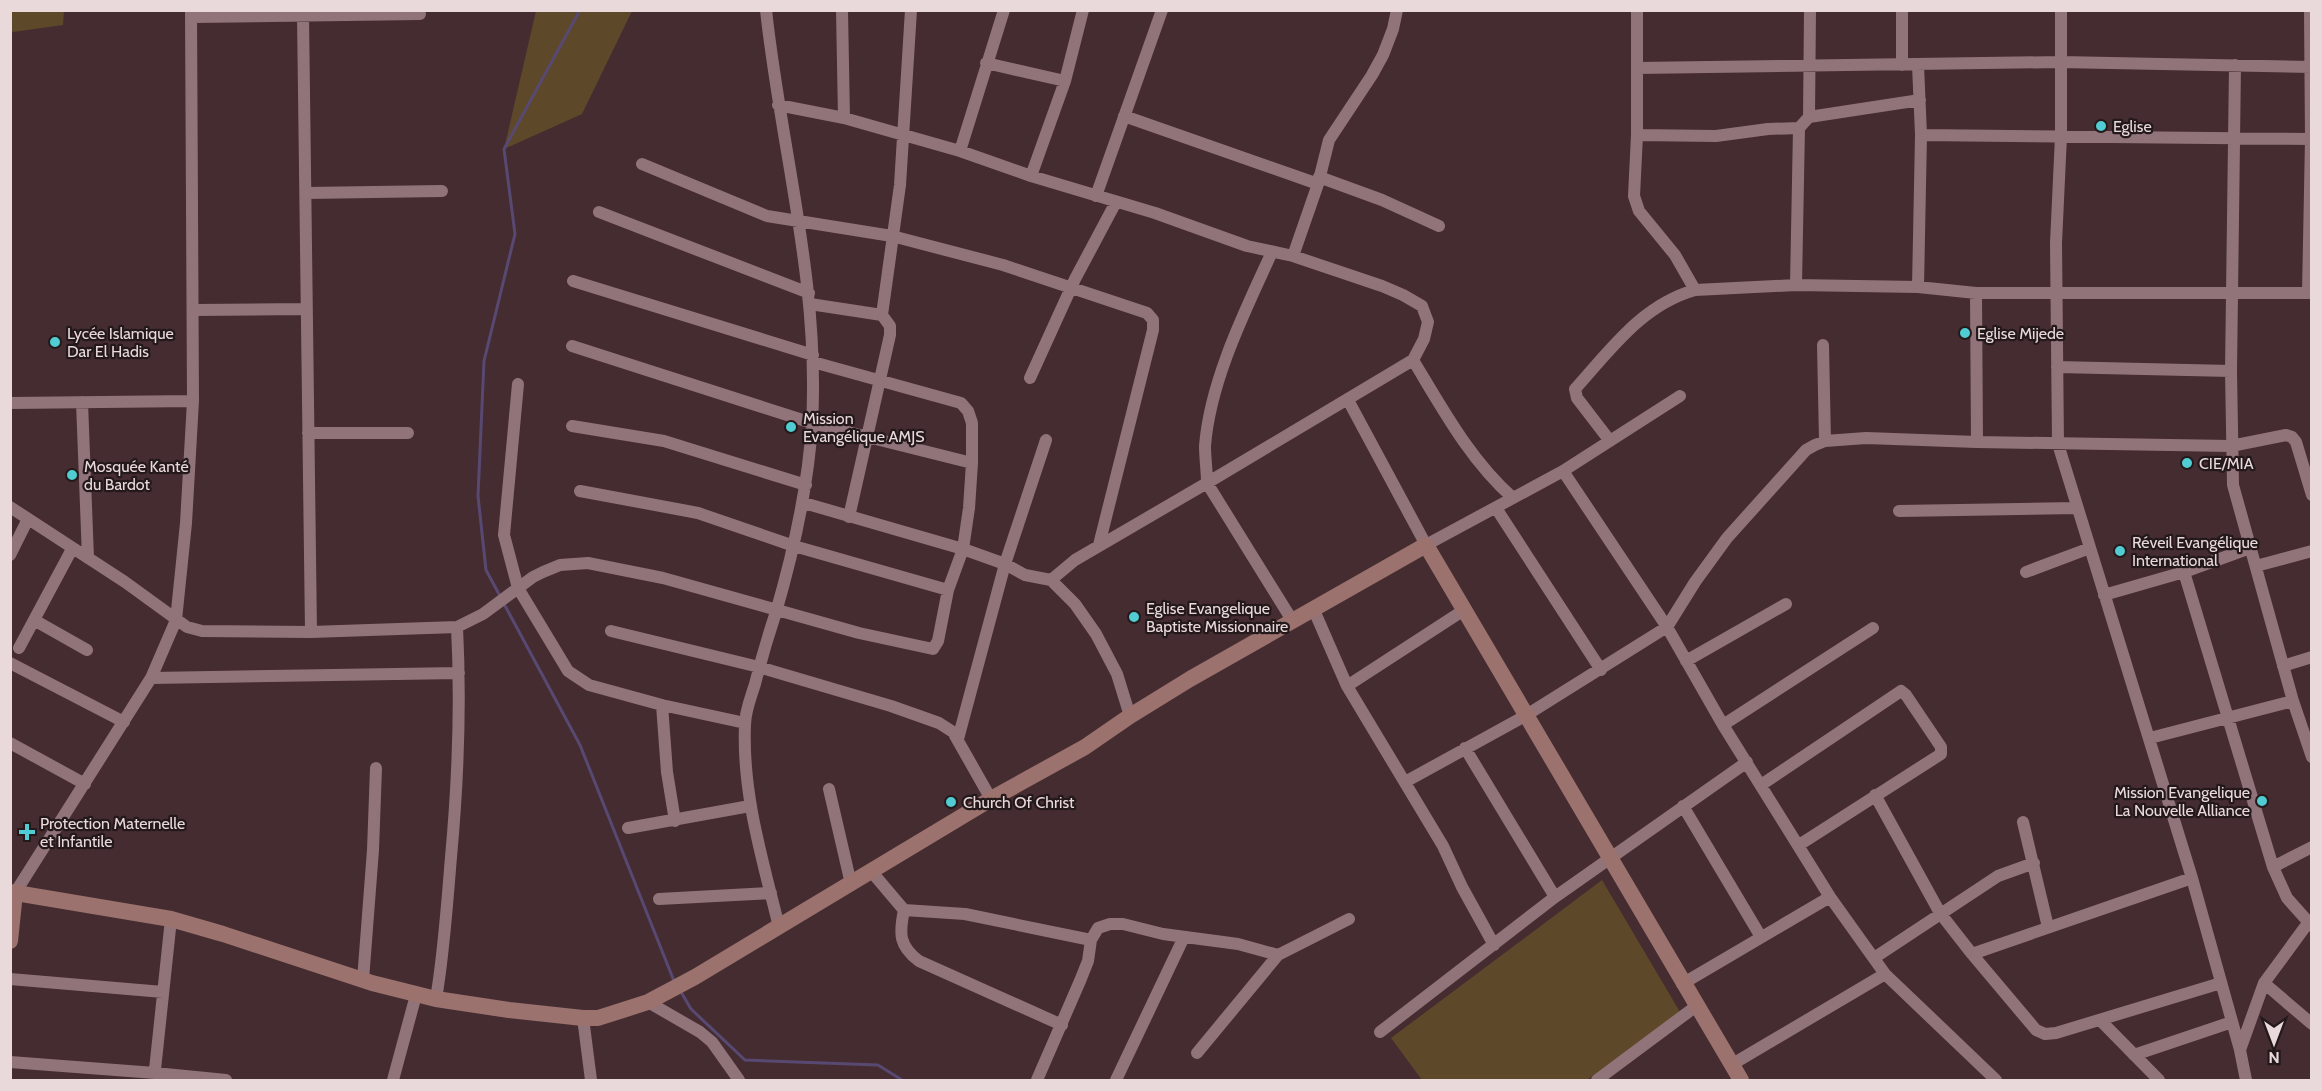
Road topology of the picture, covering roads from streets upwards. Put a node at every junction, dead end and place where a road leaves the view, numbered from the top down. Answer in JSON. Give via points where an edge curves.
{"nodes":[{"id":1,"x":766,"y":10,"type":"edge"},
{"id":2,"x":842,"y":10,"type":"edge"},
{"id":3,"x":911,"y":10,"type":"edge"},
{"id":4,"x":1004,"y":10,"type":"edge"},
{"id":5,"x":1083,"y":10,"type":"edge"},
{"id":6,"x":1162,"y":10,"type":"edge"},
{"id":7,"x":1397,"y":10,"type":"edge"},
{"id":8,"x":1637,"y":10,"type":"edge"},
{"id":9,"x":1810,"y":10,"type":"edge"},
{"id":10,"x":1902,"y":10,"type":"edge"},
{"id":11,"x":2061,"y":10,"type":"edge"},
{"id":12,"x":2310,"y":10,"type":"edge"},
{"id":13,"x":191,"y":14,"type":"edge"},
{"id":14,"x":420,"y":14,"type":"dead end"},
{"id":15,"x":303,"y":15,"type":"junction"},
{"id":16,"x":2060,"y":62,"type":"junction"},
{"id":17,"x":986,"y":63,"type":"junction"},
{"id":18,"x":1810,"y":64,"type":"junction"},
{"id":19,"x":1902,"y":65,"type":"junction"},
{"id":20,"x":1918,"y":65,"type":"junction"},
{"id":21,"x":2235,"y":65,"type":"junction"},
{"id":22,"x":2311,"y":67,"type":"edge"},
{"id":23,"x":1637,"y":68,"type":"junction"},
{"id":24,"x":1065,"y":81,"type":"junction"},
{"id":25,"x":1920,"y":100,"type":"junction"},
{"id":26,"x":778,"y":105,"type":"junction"},
{"id":27,"x":1124,"y":116,"type":"junction"},
{"id":28,"x":1809,"y":117,"type":"junction"},
{"id":29,"x":844,"y":118,"type":"junction"},
{"id":30,"x":1799,"y":128,"type":"junction"},
{"id":31,"x":1637,"y":135,"type":"junction"},
{"id":32,"x":1921,"y":135,"type":"junction"},
{"id":33,"x":2061,"y":135,"type":"junction"},
{"id":34,"x":904,"y":136,"type":"junction"},
{"id":35,"x":2235,"y":138,"type":"junction"},
{"id":36,"x":2311,"y":139,"type":"edge"},
{"id":37,"x":960,"y":151,"type":"junction"},
{"id":38,"x":642,"y":164,"type":"dead end"},
{"id":39,"x":1031,"y":176,"type":"junction"},
{"id":40,"x":1319,"y":180,"type":"junction"},
{"id":41,"x":442,"y":191,"type":"dead end"},
{"id":42,"x":306,"y":194,"type":"junction"},
{"id":43,"x":1096,"y":196,"type":"junction"},
{"id":44,"x":1116,"y":202,"type":"junction"},
{"id":45,"x":599,"y":212,"type":"dead end"},
{"id":46,"x":800,"y":222,"type":"junction"},
{"id":47,"x":1439,"y":226,"type":"dead end"},
{"id":48,"x":892,"y":236,"type":"junction"},
{"id":49,"x":1272,"y":252,"type":"junction"},
{"id":50,"x":1293,"y":256,"type":"junction"},
{"id":51,"x":573,"y":281,"type":"dead end"},
{"id":52,"x":1796,"y":285,"type":"junction"},
{"id":53,"x":1918,"y":287,"type":"junction"},
{"id":54,"x":1071,"y":289,"type":"junction"},
{"id":55,"x":1695,"y":290,"type":"junction"},
{"id":56,"x":2057,"y":292,"type":"junction"},
{"id":57,"x":2232,"y":292,"type":"junction"},
{"id":58,"x":1976,"y":293,"type":"junction"},
{"id":59,"x":2310,"y":293,"type":"edge"},
{"id":60,"x":809,"y":298,"type":"junction"},
{"id":61,"x":306,"y":309,"type":"junction"},
{"id":62,"x":194,"y":310,"type":"junction"},
{"id":63,"x":882,"y":315,"type":"junction"},
{"id":64,"x":1823,"y":345,"type":"dead end"},
{"id":65,"x":573,"y":346,"type":"dead end"},
{"id":66,"x":813,"y":359,"type":"junction"},
{"id":67,"x":1413,"y":360,"type":"junction"},
{"id":68,"x":2056,"y":367,"type":"junction"},
{"id":69,"x":2231,"y":371,"type":"junction"},
{"id":70,"x":1030,"y":378,"type":"dead end"},
{"id":71,"x":880,"y":380,"type":"junction"},
{"id":72,"x":518,"y":384,"type":"dead end"},
{"id":73,"x":1680,"y":396,"type":"dead end"},
{"id":74,"x":1348,"y":400,"type":"junction"},
{"id":75,"x":193,"y":401,"type":"junction"},
{"id":76,"x":82,"y":402,"type":"junction"},
{"id":77,"x":10,"y":403,"type":"edge"},
{"id":78,"x":812,"y":423,"type":"junction"},
{"id":79,"x":572,"y":426,"type":"dead end"},
{"id":80,"x":308,"y":433,"type":"junction"},
{"id":81,"x":408,"y":433,"type":"dead end"},
{"id":82,"x":866,"y":436,"type":"junction"},
{"id":83,"x":1046,"y":440,"type":"dead end"},
{"id":84,"x":1610,"y":441,"type":"junction"},
{"id":85,"x":1825,"y":441,"type":"junction"},
{"id":86,"x":1977,"y":442,"type":"junction"},
{"id":87,"x":2058,"y":444,"type":"junction"},
{"id":88,"x":2231,"y":446,"type":"junction"},
{"id":89,"x":972,"y":463,"type":"junction"},
{"id":90,"x":1563,"y":471,"type":"junction"},
{"id":91,"x":1207,"y":483,"type":"junction"},
{"id":92,"x":806,"y":485,"type":"junction"},
{"id":93,"x":580,"y":491,"type":"dead end"},
{"id":94,"x":2312,"y":495,"type":"edge"},
{"id":95,"x":1513,"y":498,"type":"junction"},
{"id":96,"x":804,"y":503,"type":"junction"},
{"id":97,"x":10,"y":507,"type":"edge"},
{"id":98,"x":1496,"y":508,"type":"junction"},
{"id":99,"x":2077,"y":508,"type":"junction"},
{"id":100,"x":1899,"y":511,"type":"dead end"},
{"id":101,"x":849,"y":517,"type":"junction"},
{"id":102,"x":28,"y":519,"type":"junction"},
{"id":103,"x":1100,"y":545,"type":"junction"},
{"id":104,"x":1426,"y":545,"type":"junction"},
{"id":105,"x":794,"y":546,"type":"junction"},
{"id":106,"x":2090,"y":548,"type":"junction"},
{"id":107,"x":2250,"y":548,"type":"junction"},
{"id":108,"x":72,"y":549,"type":"junction"},
{"id":109,"x":963,"y":549,"type":"junction"},
{"id":110,"x":2312,"y":551,"type":"edge"},
{"id":111,"x":10,"y":555,"type":"edge"},
{"id":112,"x":88,"y":558,"type":"junction"},
{"id":113,"x":1005,"y":564,"type":"junction"},
{"id":114,"x":2256,"y":566,"type":"junction"},
{"id":115,"x":2026,"y":572,"type":"dead end"},
{"id":116,"x":2184,"y":572,"type":"junction"},
{"id":117,"x":1051,"y":580,"type":"junction"},
{"id":118,"x":518,"y":588,"type":"junction"},
{"id":119,"x":948,"y":590,"type":"junction"},
{"id":120,"x":2104,"y":595,"type":"junction"},
{"id":121,"x":1786,"y":604,"type":"dead end"},
{"id":122,"x":1313,"y":608,"type":"junction"},
{"id":123,"x":776,"y":610,"type":"junction"},
{"id":124,"x":1464,"y":610,"type":"junction"},
{"id":125,"x":34,"y":620,"type":"junction"},
{"id":126,"x":177,"y":620,"type":"junction"},
{"id":127,"x":1292,"y":620,"type":"junction"},
{"id":128,"x":457,"y":627,"type":"junction"},
{"id":129,"x":1667,"y":627,"type":"junction"},
{"id":130,"x":1873,"y":628,"type":"dead end"},
{"id":131,"x":610,"y":631,"type":"dead end"},
{"id":132,"x":311,"y":632,"type":"junction"},
{"id":133,"x":19,"y":648,"type":"dead end"},
{"id":134,"x":87,"y":650,"type":"dead end"},
{"id":135,"x":2312,"y":657,"type":"edge"},
{"id":136,"x":1686,"y":661,"type":"junction"},
{"id":137,"x":10,"y":663,"type":"edge"},
{"id":138,"x":2283,"y":666,"type":"junction"},
{"id":139,"x":759,"y":667,"type":"junction"},
{"id":140,"x":1601,"y":670,"type":"junction"},
{"id":141,"x":459,"y":673,"type":"junction"},
{"id":142,"x":151,"y":678,"type":"junction"},
{"id":143,"x":1347,"y":686,"type":"junction"},
{"id":144,"x":2293,"y":701,"type":"junction"},
{"id":145,"x":662,"y":705,"type":"junction"},
{"id":146,"x":1130,"y":716,"type":"junction"},
{"id":147,"x":1525,"y":716,"type":"junction"},
{"id":148,"x":2227,"y":718,"type":"junction"},
{"id":149,"x":124,"y":722,"type":"junction"},
{"id":150,"x":745,"y":723,"type":"junction"},
{"id":151,"x":1724,"y":725,"type":"junction"},
{"id":152,"x":2150,"y":738,"type":"junction"},
{"id":153,"x":958,"y":739,"type":"junction"},
{"id":154,"x":2309,"y":741,"type":"edge"},
{"id":155,"x":10,"y":743,"type":"edge"},
{"id":156,"x":1465,"y":748,"type":"junction"},
{"id":157,"x":2312,"y":757,"type":"edge"},
{"id":158,"x":1747,"y":762,"type":"junction"},
{"id":159,"x":376,"y":768,"type":"dead end"},
{"id":160,"x":1405,"y":782,"type":"junction"},
{"id":161,"x":85,"y":784,"type":"junction"},
{"id":162,"x":1761,"y":785,"type":"junction"},
{"id":163,"x":829,"y":789,"type":"dead end"},
{"id":164,"x":1875,"y":795,"type":"junction"},
{"id":165,"x":991,"y":799,"type":"junction"},
{"id":166,"x":750,"y":806,"type":"junction"},
{"id":167,"x":1683,"y":806,"type":"junction"},
{"id":168,"x":675,"y":820,"type":"junction"},
{"id":169,"x":2023,"y":822,"type":"dead end"},
{"id":170,"x":628,"y":828,"type":"dead end"},
{"id":171,"x":1799,"y":845,"type":"junction"},
{"id":172,"x":2312,"y":847,"type":"edge"},
{"id":173,"x":1610,"y":856,"type":"junction"},
{"id":174,"x":2034,"y":863,"type":"junction"},
{"id":175,"x":2273,"y":867,"type":"junction"},
{"id":176,"x":871,"y":871,"type":"junction"},
{"id":177,"x":2192,"y":878,"type":"junction"},
{"id":178,"x":851,"y":884,"type":"junction"},
{"id":179,"x":13,"y":892,"type":"edge"},
{"id":180,"x":771,"y":893,"type":"junction"},
{"id":181,"x":1555,"y":897,"type":"junction"},
{"id":182,"x":1830,"y":897,"type":"junction"},
{"id":183,"x":659,"y":899,"type":"dead end"},
{"id":184,"x":904,"y":910,"type":"junction"},
{"id":185,"x":1940,"y":913,"type":"junction"},
{"id":186,"x":171,"y":919,"type":"junction"},
{"id":187,"x":1349,"y":919,"type":"dead end"},
{"id":188,"x":2310,"y":924,"type":"edge"},
{"id":189,"x":779,"y":927,"type":"junction"},
{"id":190,"x":2048,"y":927,"type":"junction"},
{"id":191,"x":1184,"y":937,"type":"junction"},
{"id":192,"x":1761,"y":937,"type":"junction"},
{"id":193,"x":1091,"y":940,"type":"junction"},
{"id":194,"x":10,"y":941,"type":"edge"},
{"id":195,"x":1494,"y":945,"type":"junction"},
{"id":196,"x":1972,"y":954,"type":"junction"},
{"id":197,"x":1278,"y":955,"type":"junction"},
{"id":198,"x":1874,"y":958,"type":"junction"},
{"id":199,"x":1885,"y":974,"type":"junction"},
{"id":200,"x":10,"y":979,"type":"edge"},
{"id":201,"x":363,"y":980,"type":"junction"},
{"id":202,"x":2222,"y":983,"type":"junction"},
{"id":203,"x":2264,"y":983,"type":"junction"},
{"id":204,"x":1682,"y":984,"type":"junction"},
{"id":205,"x":163,"y":992,"type":"junction"},
{"id":206,"x":416,"y":995,"type":"junction"},
{"id":207,"x":436,"y":999,"type":"junction"},
{"id":208,"x":648,"y":1002,"type":"junction"},
{"id":209,"x":1695,"y":1007,"type":"junction"},
{"id":210,"x":583,"y":1018,"type":"junction"},
{"id":211,"x":2100,"y":1020,"type":"junction"},
{"id":212,"x":2232,"y":1022,"type":"junction"},
{"id":213,"x":2312,"y":1024,"type":"edge"},
{"id":214,"x":1062,"y":1025,"type":"junction"},
{"id":215,"x":1380,"y":1032,"type":"dead end"},
{"id":216,"x":2240,"y":1050,"type":"junction"},
{"id":217,"x":1197,"y":1053,"type":"dead end"},
{"id":218,"x":2134,"y":1055,"type":"junction"},
{"id":219,"x":10,"y":1062,"type":"edge"},
{"id":220,"x":1731,"y":1065,"type":"junction"},
{"id":221,"x":155,"y":1076,"type":"edge"},
{"id":222,"x":226,"y":1080,"type":"edge"},
{"id":223,"x":393,"y":1080,"type":"edge"},
{"id":224,"x":591,"y":1080,"type":"edge"},
{"id":225,"x":739,"y":1080,"type":"edge"},
{"id":226,"x":1037,"y":1080,"type":"edge"},
{"id":227,"x":1116,"y":1080,"type":"edge"},
{"id":228,"x":1597,"y":1080,"type":"edge"},
{"id":229,"x":1741,"y":1080,"type":"edge"},
{"id":230,"x":1996,"y":1080,"type":"edge"},
{"id":231,"x":2159,"y":1080,"type":"edge"},
{"id":232,"x":2246,"y":1080,"type":"edge"}],
"edges":[{"from":1,"to":26,"type":"street"},
{"from":2,"to":29,"type":"street"},
{"from":3,"to":34,"type":"street"},
{"from":4,"to":17,"type":"street"},
{"from":5,"to":24,"type":"street"},
{"from":6,"to":27,"type":"street"},
{"from":7,"to":40,"type":"street","via":[[1383,55],[1329,140]]},
{"from":8,"to":23,"type":"street"},
{"from":9,"to":18,"type":"street"},
{"from":10,"to":19,"type":"street"},
{"from":11,"to":16,"type":"street"},
{"from":12,"to":22,"type":"street"},
{"from":13,"to":15,"type":"street"},
{"from":13,"to":62,"type":"street"},
{"from":14,"to":15,"type":"street"},
{"from":15,"to":42,"type":"street"},
{"from":16,"to":20,"type":"street"},
{"from":16,"to":21,"type":"street"},
{"from":16,"to":33,"type":"street"},
{"from":17,"to":24,"type":"street"},
{"from":17,"to":37,"type":"street"},
{"from":18,"to":19,"type":"street"},
{"from":18,"to":23,"type":"street"},
{"from":18,"to":28,"type":"street"},
{"from":19,"to":20,"type":"street"},
{"from":20,"to":25,"type":"street"},
{"from":21,"to":22,"type":"street"},
{"from":21,"to":35,"type":"street"},
{"from":22,"to":36,"type":"street"},
{"from":23,"to":31,"type":"street"},
{"from":24,"to":39,"type":"street"},
{"from":25,"to":28,"type":"street"},
{"from":25,"to":32,"type":"street"},
{"from":26,"to":29,"type":"street"},
{"from":26,"to":46,"type":"street"},
{"from":27,"to":40,"type":"street"},
{"from":27,"to":43,"type":"street"},
{"from":28,"to":30,"type":"street"},
{"from":29,"to":34,"type":"street"},
{"from":30,"to":31,"type":"street","via":[[1716,136]]},
{"from":30,"to":52,"type":"street"},
{"from":31,"to":55,"type":"street","via":[[1633,189],[1636,204],[1675,255]]},
{"from":32,"to":33,"type":"street"},
{"from":32,"to":53,"type":"street"},
{"from":33,"to":35,"type":"street"},
{"from":33,"to":56,"type":"street"},
{"from":34,"to":37,"type":"street"},
{"from":34,"to":48,"type":"street"},
{"from":35,"to":36,"type":"street"},
{"from":35,"to":57,"type":"street"},
{"from":36,"to":59,"type":"street"},
{"from":37,"to":39,"type":"street"},
{"from":38,"to":46,"type":"street","via":[[766,216]]},
{"from":39,"to":43,"type":"street"},
{"from":40,"to":47,"type":"street","via":[[1382,200]]},
{"from":40,"to":50,"type":"street"},
{"from":41,"to":42,"type":"street"},
{"from":42,"to":61,"type":"street"},
{"from":43,"to":44,"type":"street"},
{"from":44,"to":49,"type":"street"},
{"from":44,"to":54,"type":"street"},
{"from":45,"to":60,"type":"street"},
{"from":46,"to":48,"type":"street"},
{"from":46,"to":60,"type":"street"},
{"from":48,"to":54,"type":"street","via":[[1003,265]]},
{"from":48,"to":63,"type":"street"},
{"from":49,"to":50,"type":"street"},
{"from":49,"to":91,"type":"street","via":[[1221,373],[1206,435]]},
{"from":50,"to":67,"type":"street","via":[[1382,286],[1422,306],[1428,321]]},
{"from":51,"to":66,"type":"street"},
{"from":52,"to":53,"type":"street"},
{"from":52,"to":55,"type":"street"},
{"from":53,"to":58,"type":"street"},
{"from":54,"to":70,"type":"street"},
{"from":54,"to":103,"type":"street","via":[[1147,313],[1154,325]]},
{"from":55,"to":84,"type":"street","via":[[1661,303],[1643,317],[1575,389],[1577,398]]},
{"from":56,"to":57,"type":"street"},
{"from":56,"to":58,"type":"street"},
{"from":56,"to":68,"type":"street"},
{"from":57,"to":59,"type":"street"},
{"from":57,"to":69,"type":"street"},
{"from":58,"to":86,"type":"street"},
{"from":60,"to":63,"type":"street"},
{"from":60,"to":66,"type":"street"},
{"from":61,"to":62,"type":"street"},
{"from":61,"to":80,"type":"street"},
{"from":62,"to":75,"type":"street"},
{"from":63,"to":71,"type":"street","via":[[890,326],[890,335]]},
{"from":64,"to":85,"type":"street"},
{"from":65,"to":78,"type":"street"},
{"from":66,"to":71,"type":"street"},
{"from":66,"to":78,"type":"street"},
{"from":67,"to":74,"type":"street"},
{"from":67,"to":95,"type":"street","via":[[1470,452]]},
{"from":68,"to":69,"type":"street"},
{"from":68,"to":87,"type":"street"},
{"from":69,"to":88,"type":"street"},
{"from":71,"to":82,"type":"street"},
{"from":71,"to":89,"type":"street","via":[[961,403],[972,423]]},
{"from":72,"to":118,"type":"street","via":[[504,535]]},
{"from":73,"to":84,"type":"street"},
{"from":74,"to":91,"type":"street"},
{"from":74,"to":104,"type":"street"},
{"from":75,"to":76,"type":"street"},
{"from":75,"to":126,"type":"street"},
{"from":76,"to":77,"type":"street"},
{"from":76,"to":112,"type":"street"},
{"from":78,"to":82,"type":"street"},
{"from":78,"to":92,"type":"street"},
{"from":79,"to":92,"type":"street","via":[[664,441]]},
{"from":80,"to":81,"type":"street"},
{"from":80,"to":132,"type":"street"},
{"from":82,"to":89,"type":"street"},
{"from":82,"to":101,"type":"street"},
{"from":83,"to":113,"type":"street"},
{"from":84,"to":90,"type":"street"},
{"from":85,"to":86,"type":"street","via":[[1866,438]]},
{"from":85,"to":129,"type":"street","via":[[1806,450],[1727,538]]},
{"from":86,"to":87,"type":"street"},
{"from":87,"to":88,"type":"street"},
{"from":87,"to":99,"type":"street"},
{"from":88,"to":94,"type":"street","via":[[2292,436]]},
{"from":88,"to":107,"type":"street","via":[[2233,485]]},
{"from":89,"to":109,"type":"street"},
{"from":90,"to":95,"type":"street"},
{"from":90,"to":129,"type":"street"},
{"from":91,"to":103,"type":"street"},
{"from":91,"to":127,"type":"street"},
{"from":92,"to":96,"type":"street"},
{"from":93,"to":105,"type":"street","via":[[698,513]]},
{"from":95,"to":98,"type":"street"},
{"from":96,"to":101,"type":"street"},
{"from":96,"to":105,"type":"street"},
{"from":97,"to":102,"type":"street"},
{"from":98,"to":104,"type":"street"},
{"from":98,"to":140,"type":"street"},
{"from":99,"to":100,"type":"street"},
{"from":99,"to":106,"type":"street"},
{"from":101,"to":109,"type":"street"},
{"from":102,"to":108,"type":"street"},
{"from":102,"to":111,"type":"street"},
{"from":103,"to":117,"type":"street"},
{"from":104,"to":122,"type":"street"},
{"from":104,"to":124,"type":"street"},
{"from":105,"to":119,"type":"street"},
{"from":105,"to":123,"type":"street"},
{"from":106,"to":115,"type":"street"},
{"from":106,"to":120,"type":"street"},
{"from":107,"to":114,"type":"street"},
{"from":107,"to":116,"type":"street"},
{"from":108,"to":112,"type":"street"},
{"from":108,"to":125,"type":"street"},
{"from":109,"to":113,"type":"street"},
{"from":109,"to":119,"type":"street"},
{"from":110,"to":114,"type":"street"},
{"from":112,"to":126,"type":"street"},
{"from":113,"to":117,"type":"street","via":[[1025,575]]},
{"from":113,"to":153,"type":"street"},
{"from":114,"to":138,"type":"street"},
{"from":116,"to":120,"type":"street"},
{"from":116,"to":148,"type":"street"},
{"from":117,"to":146,"type":"street","via":[[1075,604],[1096,634],[1116,674]]},
{"from":118,"to":123,"type":"street","via":[[560,565],[588,563],[663,578]]},
{"from":118,"to":128,"type":"street","via":[[483,614]]},
{"from":118,"to":145,"type":"street","via":[[568,671],[589,685]]},
{"from":119,"to":123,"type":"street","via":[[936,646],[930,650]]},
{"from":120,"to":152,"type":"street"},
{"from":121,"to":136,"type":"street"},
{"from":122,"to":127,"type":"street"},
{"from":122,"to":143,"type":"street"},
{"from":123,"to":139,"type":"street"},
{"from":124,"to":143,"type":"street"},
{"from":124,"to":147,"type":"street"},
{"from":125,"to":133,"type":"street"},
{"from":125,"to":134,"type":"street"},
{"from":126,"to":132,"type":"street","via":[[202,631]]},
{"from":126,"to":142,"type":"street"},
{"from":127,"to":146,"type":"street"},
{"from":128,"to":132,"type":"street"},
{"from":128,"to":141,"type":"street"},
{"from":129,"to":136,"type":"street"},
{"from":129,"to":140,"type":"street"},
{"from":130,"to":151,"type":"street"},
{"from":131,"to":139,"type":"street"},
{"from":135,"to":138,"type":"street"},
{"from":136,"to":151,"type":"street"},
{"from":137,"to":149,"type":"street"},
{"from":138,"to":144,"type":"street"},
{"from":139,"to":150,"type":"street"},
{"from":139,"to":153,"type":"street","via":[[939,723]]},
{"from":140,"to":147,"type":"street"},
{"from":141,"to":142,"type":"street"},
{"from":141,"to":207,"type":"street","via":[[457,789]]},
{"from":142,"to":149,"type":"street"},
{"from":143,"to":160,"type":"street"},
{"from":144,"to":148,"type":"street"},
{"from":144,"to":154,"type":"street"},
{"from":145,"to":150,"type":"street"},
{"from":145,"to":168,"type":"street"},
{"from":146,"to":165,"type":"street","via":[[1085,747]]},
{"from":147,"to":156,"type":"street"},
{"from":147,"to":173,"type":"street"},
{"from":148,"to":152,"type":"street"},
{"from":148,"to":175,"type":"street"},
{"from":149,"to":161,"type":"street"},
{"from":150,"to":166,"type":"street"},
{"from":151,"to":158,"type":"street"},
{"from":152,"to":177,"type":"street"},
{"from":153,"to":165,"type":"street"},
{"from":154,"to":157,"type":"street"},
{"from":155,"to":161,"type":"street"},
{"from":156,"to":160,"type":"street"},
{"from":156,"to":181,"type":"street"},
{"from":158,"to":162,"type":"street"},
{"from":158,"to":167,"type":"street"},
{"from":159,"to":201,"type":"street","via":[[374,850]]},
{"from":160,"to":195,"type":"street"},
{"from":161,"to":179,"type":"street"},
{"from":162,"to":164,"type":"street","via":[[1901,691],[1942,751]]},
{"from":162,"to":171,"type":"street"},
{"from":163,"to":178,"type":"street"},
{"from":164,"to":171,"type":"street"},
{"from":164,"to":185,"type":"street"},
{"from":165,"to":176,"type":"street"},
{"from":166,"to":168,"type":"street"},
{"from":166,"to":180,"type":"street"},
{"from":167,"to":173,"type":"street"},
{"from":167,"to":192,"type":"street"},
{"from":168,"to":170,"type":"street"},
{"from":169,"to":174,"type":"street"},
{"from":171,"to":182,"type":"street"},
{"from":172,"to":175,"type":"street"},
{"from":173,"to":181,"type":"street"},
{"from":173,"to":204,"type":"street"},
{"from":174,"to":185,"type":"street","via":[[1998,876]]},
{"from":174,"to":190,"type":"street"},
{"from":175,"to":188,"type":"street","via":[[2287,898]]},
{"from":176,"to":178,"type":"street"},
{"from":176,"to":184,"type":"street"},
{"from":177,"to":190,"type":"street"},
{"from":177,"to":202,"type":"street"},
{"from":178,"to":189,"type":"street"},
{"from":179,"to":186,"type":"street"},
{"from":179,"to":194,"type":"street"},
{"from":180,"to":183,"type":"street"},
{"from":180,"to":189,"type":"street"},
{"from":181,"to":195,"type":"street"},
{"from":182,"to":192,"type":"street"},
{"from":182,"to":198,"type":"street"},
{"from":184,"to":193,"type":"street","via":[[965,914]]},
{"from":184,"to":214,"type":"street","via":[[902,941],[908,953]]},
{"from":185,"to":196,"type":"street"},
{"from":185,"to":198,"type":"street"},
{"from":186,"to":201,"type":"street"},
{"from":186,"to":205,"type":"street"},
{"from":187,"to":197,"type":"street"},
{"from":188,"to":203,"type":"street"},
{"from":189,"to":208,"type":"street"},
{"from":190,"to":196,"type":"street"},
{"from":191,"to":193,"type":"street","via":[[1110,924],[1098,928]]},
{"from":191,"to":197,"type":"street"},
{"from":191,"to":227,"type":"street"},
{"from":192,"to":204,"type":"street"},
{"from":193,"to":214,"type":"street","via":[[1088,961]]},
{"from":195,"to":215,"type":"street"},
{"from":196,"to":211,"type":"street","via":[[2036,1030],[2056,1033]]},
{"from":197,"to":217,"type":"street"},
{"from":198,"to":199,"type":"street"},
{"from":199,"to":220,"type":"street"},
{"from":199,"to":230,"type":"street"},
{"from":200,"to":205,"type":"street"},
{"from":201,"to":206,"type":"street"},
{"from":202,"to":211,"type":"street"},
{"from":202,"to":212,"type":"street"},
{"from":203,"to":213,"type":"street"},
{"from":203,"to":216,"type":"street"},
{"from":204,"to":209,"type":"street"},
{"from":205,"to":221,"type":"street"},
{"from":206,"to":207,"type":"street"},
{"from":206,"to":223,"type":"street"},
{"from":207,"to":210,"type":"street"},
{"from":208,"to":210,"type":"street","via":[[598,1018]]},
{"from":208,"to":225,"type":"street","via":[[712,1042]]},
{"from":209,"to":220,"type":"street"},
{"from":209,"to":228,"type":"street"},
{"from":210,"to":224,"type":"street"},
{"from":211,"to":218,"type":"street"},
{"from":212,"to":216,"type":"street"},
{"from":212,"to":218,"type":"street"},
{"from":214,"to":226,"type":"street"},
{"from":216,"to":232,"type":"street"},
{"from":218,"to":231,"type":"street"},
{"from":219,"to":221,"type":"street"},
{"from":220,"to":229,"type":"street"},
{"from":221,"to":222,"type":"street"}]}
